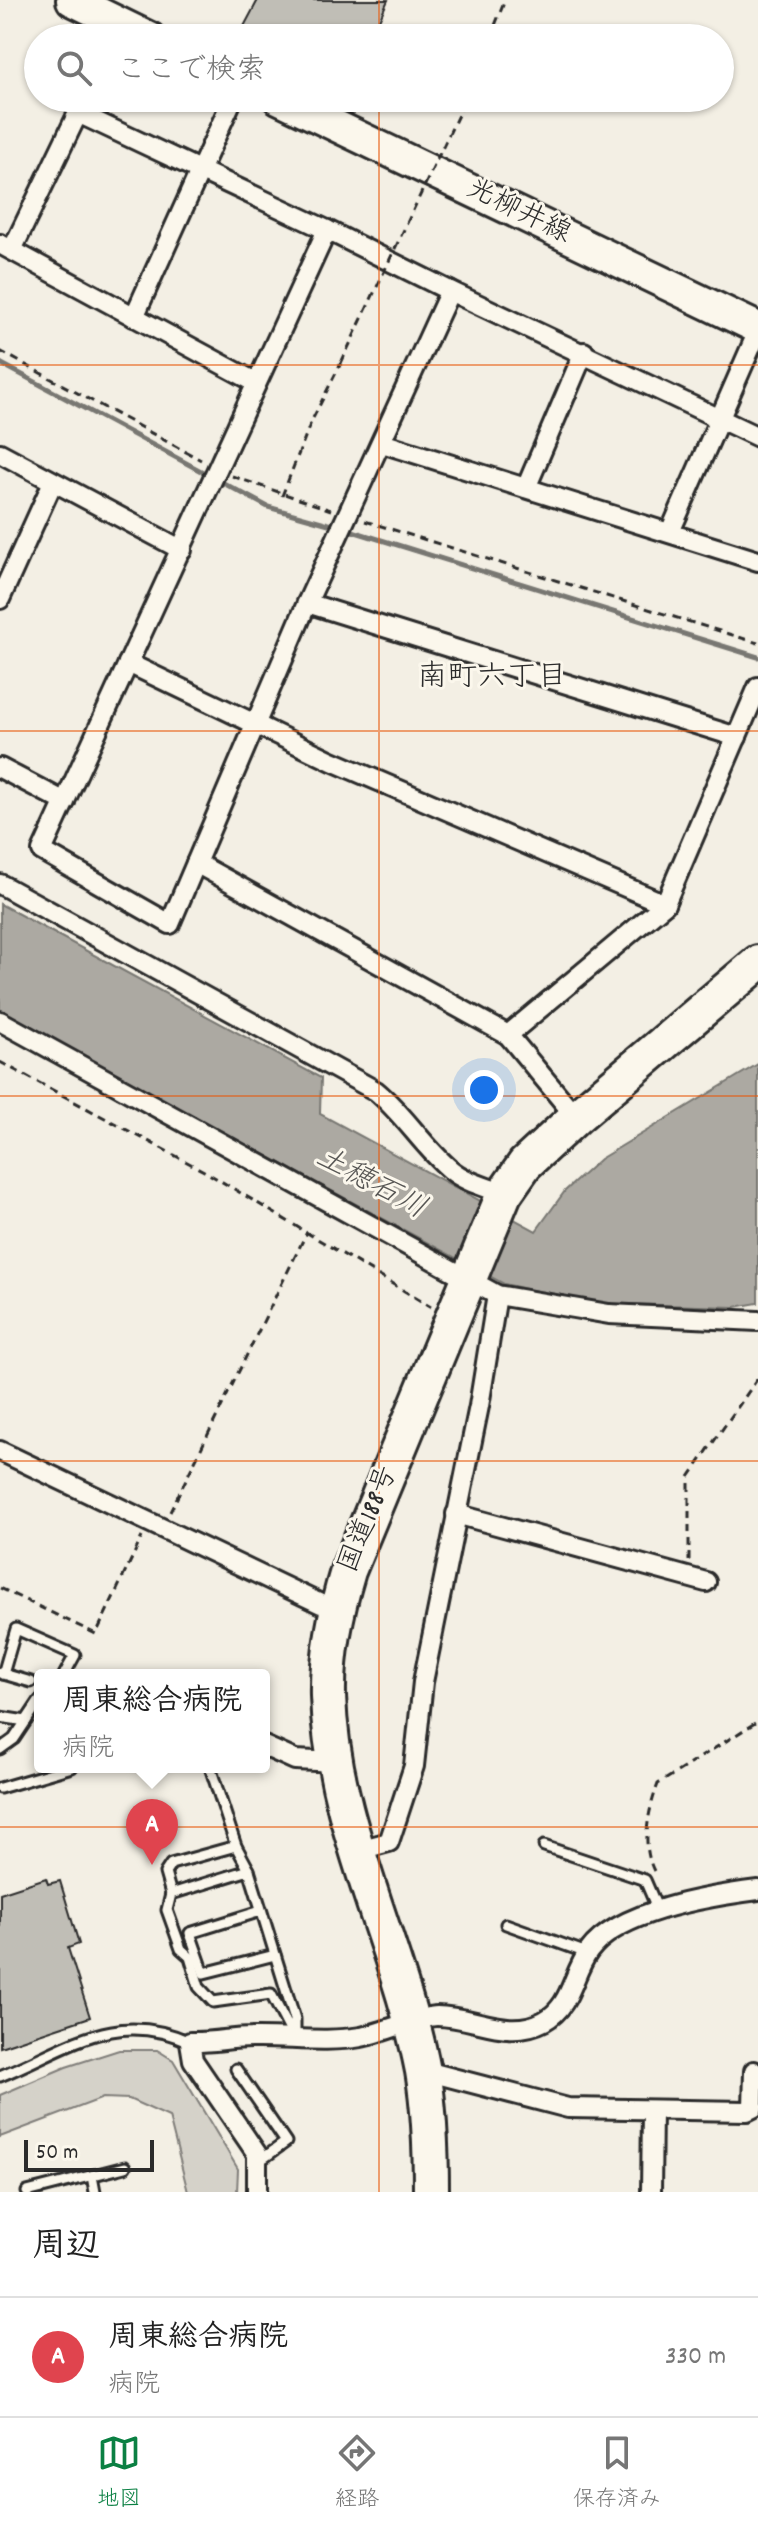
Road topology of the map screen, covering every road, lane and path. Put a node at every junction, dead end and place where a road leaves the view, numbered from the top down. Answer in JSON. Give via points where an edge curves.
{"nodes":[{"id":1,"x":72,"y":0,"type":"edge"},
{"id":2,"x":505,"y":0,"type":"edge"},
{"id":3,"x":121,"y":24,"type":"edge"},
{"id":4,"x":496,"y":24,"type":"edge"},
{"id":5,"x":227,"y":112,"type":"edge"},
{"id":6,"x":307,"y":112,"type":"edge"},
{"id":7,"x":459,"y":112,"type":"edge"},
{"id":8,"x":200,"y":170,"type":"junction"},
{"id":9,"x":327,"y":230,"type":"junction"},
{"id":10,"x":6,"y":247,"type":"edge"},
{"id":11,"x":450,"y":291,"type":"junction"},
{"id":12,"x":134,"y":317,"type":"junction"},
{"id":13,"x":758,"y":329,"type":"edge"},
{"id":14,"x":0,"y":351,"type":"edge"},
{"id":15,"x":584,"y":352,"type":"junction"},
{"id":16,"x":255,"y":382,"type":"junction"},
{"id":17,"x":722,"y":420,"type":"junction"},
{"id":18,"x":758,"y":437,"type":"edge"},
{"id":19,"x":382,"y":443,"type":"junction"},
{"id":20,"x":0,"y":453,"type":"edge"},
{"id":21,"x":217,"y":469,"type":"junction"},
{"id":22,"x":53,"y":482,"type":"junction"},
{"id":23,"x":526,"y":488,"type":"junction"},
{"id":24,"x":282,"y":496,"type":"junction"},
{"id":25,"x":348,"y":515,"type":"junction"},
{"id":26,"x":670,"y":532,"type":"junction"},
{"id":27,"x":182,"y":550,"type":"junction"},
{"id":28,"x":758,"y":561,"type":"edge"},
{"id":29,"x":0,"y":599,"type":"edge"},
{"id":30,"x":307,"y":603,"type":"junction"},
{"id":31,"x":758,"y":643,"type":"edge"},
{"id":32,"x":128,"y":663,"type":"junction"},
{"id":33,"x":758,"y":687,"type":"edge"},
{"id":34,"x":257,"y":724,"type":"junction"},
{"id":35,"x":737,"y":737,"type":"junction"},
{"id":36,"x":0,"y":768,"type":"edge"},
{"id":37,"x":65,"y":802,"type":"junction"},
{"id":38,"x":196,"y":863,"type":"junction"},
{"id":39,"x":0,"y":884,"type":"edge"},
{"id":40,"x":665,"y":904,"type":"junction"},
{"id":41,"x":756,"y":963,"type":"edge"},
{"id":42,"x":0,"y":1021,"type":"edge"},
{"id":43,"x":508,"y":1035,"type":"junction"},
{"id":44,"x":0,"y":1062,"type":"edge"},
{"id":45,"x":576,"y":1117,"type":"junction"},
{"id":46,"x":502,"y":1199,"type":"junction"},
{"id":47,"x":307,"y":1232,"type":"junction"},
{"id":48,"x":479,"y":1282,"type":"junction"},
{"id":49,"x":418,"y":1298,"type":"dead end"},
{"id":50,"x":758,"y":1321,"type":"edge"},
{"id":51,"x":758,"y":1378,"type":"edge"},
{"id":52,"x":0,"y":1451,"type":"edge"},
{"id":53,"x":456,"y":1514,"type":"junction"},
{"id":54,"x":156,"y":1526,"type":"junction"},
{"id":55,"x":698,"y":1580,"type":"joint"},
{"id":56,"x":0,"y":1588,"type":"edge"},
{"id":57,"x":337,"y":1607,"type":"junction"},
{"id":58,"x":67,"y":1669,"type":"edge"},
{"id":59,"x":2,"y":1673,"type":"edge"},
{"id":60,"x":31,"y":1682,"type":"dead end"},
{"id":61,"x":34,"y":1709,"type":"edge"},
{"id":62,"x":0,"y":1717,"type":"edge"},
{"id":63,"x":26,"y":1721,"type":"junction"},
{"id":64,"x":758,"y":1721,"type":"edge"},
{"id":65,"x":0,"y":1749,"type":"edge"},
{"id":66,"x":270,"y":1749,"type":"edge"},
{"id":67,"x":336,"y":1762,"type":"junction"},
{"id":68,"x":51,"y":1773,"type":"edge"},
{"id":69,"x":212,"y":1773,"type":"edge"},
{"id":70,"x":0,"y":1788,"type":"edge"},
{"id":71,"x":236,"y":1846,"type":"junction"},
{"id":72,"x":544,"y":1846,"type":"dead end"},
{"id":73,"x":359,"y":1850,"type":"junction"},
{"id":74,"x":249,"y":1870,"type":"junction"},
{"id":75,"x":754,"y":1888,"type":"edge"},
{"id":76,"x":171,"y":1894,"type":"junction"},
{"id":77,"x":665,"y":1907,"type":"junction"},
{"id":78,"x":261,"y":1911,"type":"junction"},
{"id":79,"x":506,"y":1924,"type":"dead end"},
{"id":80,"x":587,"y":1953,"type":"junction"},
{"id":81,"x":275,"y":1955,"type":"junction"},
{"id":82,"x":411,"y":2025,"type":"junction"},
{"id":83,"x":295,"y":2040,"type":"junction"},
{"id":84,"x":190,"y":2042,"type":"junction"},
{"id":85,"x":236,"y":2069,"type":"dead end"},
{"id":86,"x":422,"y":2070,"type":"junction"},
{"id":87,"x":754,"y":2071,"type":"dead end"},
{"id":88,"x":0,"y":2076,"type":"edge"},
{"id":89,"x":652,"y":2110,"type":"junction"},
{"id":90,"x":257,"y":2154,"type":"junction"},
{"id":91,"x":125,"y":2167,"type":"dead end"},
{"id":92,"x":92,"y":2176,"type":"junction"},
{"id":93,"x":27,"y":2192,"type":"edge"},
{"id":94,"x":95,"y":2192,"type":"edge"},
{"id":95,"x":257,"y":2192,"type":"edge"},
{"id":96,"x":431,"y":2192,"type":"edge"},
{"id":97,"x":651,"y":2192,"type":"edge"}],
"edges":[{"from":1,"to":3,"type":"main road"},
{"from":2,"to":4,"type":"path"},
{"from":5,"to":8,"type":"street"},
{"from":6,"to":13,"type":"main road","name":"光柳井線"},
{"from":7,"to":24,"type":"path","bridge":true,"via":[[311,422]]},
{"from":8,"to":9,"type":"street"},
{"from":8,"to":10,"type":"street","via":[[78,113]]},
{"from":8,"to":12,"type":"street"},
{"from":9,"to":11,"type":"street"},
{"from":9,"to":16,"type":"street"},
{"from":10,"to":12,"type":"street"},
{"from":11,"to":15,"type":"street"},
{"from":11,"to":19,"type":"street"},
{"from":12,"to":16,"type":"street"},
{"from":13,"to":17,"type":"street"},
{"from":14,"to":21,"type":"path"},
{"from":15,"to":17,"type":"street"},
{"from":15,"to":23,"type":"street"},
{"from":16,"to":21,"type":"street"},
{"from":17,"to":18,"type":"street"},
{"from":17,"to":26,"type":"street"},
{"from":19,"to":23,"type":"street"},
{"from":19,"to":25,"type":"street"},
{"from":20,"to":22,"type":"street"},
{"from":21,"to":24,"type":"path"},
{"from":21,"to":27,"type":"street"},
{"from":22,"to":27,"type":"street"},
{"from":22,"to":29,"type":"street"},
{"from":23,"to":26,"type":"street"},
{"from":24,"to":25,"type":"path"},
{"from":25,"to":30,"type":"street"},
{"from":25,"to":31,"type":"path"},
{"from":26,"to":28,"type":"street"},
{"from":27,"to":32,"type":"street"},
{"from":30,"to":34,"type":"street"},
{"from":30,"to":35,"type":"street"},
{"from":32,"to":34,"type":"street"},
{"from":32,"to":37,"type":"street"},
{"from":33,"to":35,"type":"street"},
{"from":34,"to":38,"type":"street"},
{"from":34,"to":40,"type":"street"},
{"from":35,"to":40,"type":"street"},
{"from":36,"to":37,"type":"street"},
{"from":37,"to":38,"type":"street","via":[[42,851],[170,924]]},
{"from":38,"to":43,"type":"street"},
{"from":39,"to":46,"type":"street","via":[[376,1091],[454,1173]]},
{"from":40,"to":43,"type":"street"},
{"from":41,"to":45,"type":"highway","name":"国道188号"},
{"from":42,"to":48,"type":"street"},
{"from":43,"to":45,"type":"street"},
{"from":44,"to":47,"type":"path"},
{"from":45,"to":46,"type":"highway","name":"国道188号","via":[[525,1164]]},
{"from":46,"to":48,"type":"highway","name":"国道188号"},
{"from":47,"to":49,"type":"path"},
{"from":47,"to":54,"type":"path"},
{"from":48,"to":50,"type":"street","via":[[609,1314]]},
{"from":48,"to":53,"type":"street"},
{"from":48,"to":57,"type":"highway","name":"国道188号","via":[[348,1571]]},
{"from":51,"to":55,"type":"path","via":[[689,1477]]},
{"from":52,"to":54,"type":"street"},
{"from":53,"to":55,"type":"street"},
{"from":53,"to":73,"type":"street","via":[[423,1682],[414,1766],[389,1842]]},
{"from":54,"to":56,"type":"path","via":[[96,1634]]},
{"from":54,"to":57,"type":"street"},
{"from":57,"to":67,"type":"highway","name":"国道188号","via":[[328,1693]]},
{"from":58,"to":59,"type":"lane","via":[[75,1655],[16,1629]]},
{"from":59,"to":60,"type":"lane"},
{"from":61,"to":63,"type":"lane"},
{"from":62,"to":63,"type":"lane"},
{"from":63,"to":65,"type":"lane"},
{"from":64,"to":77,"type":"path","via":[[658,1784],[646,1851]]},
{"from":66,"to":67,"type":"street","via":[[295,1760]]},
{"from":67,"to":73,"type":"highway","name":"国道188号"},
{"from":68,"to":70,"type":"lane"},
{"from":69,"to":71,"type":"lane"},
{"from":71,"to":74,"type":"lane"},
{"from":71,"to":76,"type":"lane","via":[[171,1864],[165,1873]]},
{"from":72,"to":77,"type":"lane","via":[[645,1880]]},
{"from":73,"to":82,"type":"highway","name":"国道188号"},
{"from":74,"to":76,"type":"lane"},
{"from":74,"to":78,"type":"lane"},
{"from":75,"to":77,"type":"street"},
{"from":76,"to":83,"type":"lane","via":[[167,1910],[199,1987],[213,2002],[271,1994]]},
{"from":77,"to":80,"type":"street","via":[[597,1941]]},
{"from":78,"to":81,"type":"lane"},
{"from":78,"to":81,"type":"lane","via":[[190,1933],[204,1973]]},
{"from":79,"to":80,"type":"lane"},
{"from":80,"to":82,"type":"street","via":[[563,2005],[527,2028],[433,2016]]},
{"from":81,"to":83,"type":"lane","via":[[295,2019]]},
{"from":82,"to":83,"type":"street","via":[[362,2036]]},
{"from":82,"to":86,"type":"highway","name":"国道188号"},
{"from":83,"to":84,"type":"street"},
{"from":84,"to":88,"type":"lane","via":[[164,2030],[125,2027],[75,2040]]},
{"from":84,"to":90,"type":"street","via":[[193,2060]]},
{"from":85,"to":90,"type":"lane","via":[[286,2142],[265,2157]]},
{"from":86,"to":89,"type":"street","via":[[568,2108]]},
{"from":86,"to":96,"type":"highway","name":"国道188号","via":[[431,2127]]},
{"from":87,"to":89,"type":"street","via":[[753,2108],[747,2111]]},
{"from":89,"to":97,"type":"street"},
{"from":90,"to":95,"type":"street"},
{"from":91,"to":92,"type":"lane"},
{"from":92,"to":93,"type":"lane"},
{"from":92,"to":94,"type":"lane"}]}
